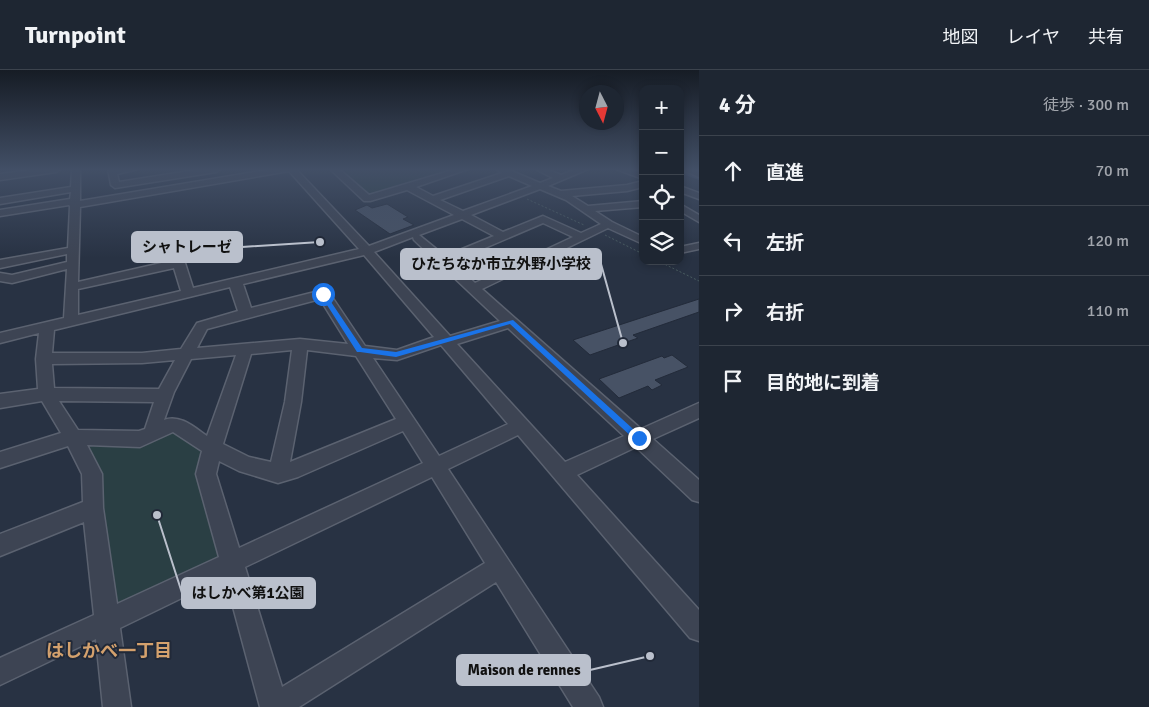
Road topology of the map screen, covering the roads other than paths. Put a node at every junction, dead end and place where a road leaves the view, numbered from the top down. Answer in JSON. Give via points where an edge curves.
{"nodes":[{"id":1,"x":74,"y":199,"type":"edge"},
{"id":2,"x":108,"y":199,"type":"edge"},
{"id":3,"x":319,"y":199,"type":"edge"},
{"id":4,"x":433,"y":199,"type":"edge"},
{"id":5,"x":502,"y":199,"type":"edge"},
{"id":6,"x":569,"y":199,"type":"edge"},
{"id":7,"x":74,"y":203,"type":"junction"},
{"id":8,"x":639,"y":204,"type":"edge"},
{"id":9,"x":587,"y":210,"type":"junction"},
{"id":10,"x":684,"y":210,"type":"edge"},
{"id":11,"x":0,"y":214,"type":"edge"},
{"id":12,"x":461,"y":214,"type":"junction"},
{"id":13,"x":699,"y":220,"type":"edge"},
{"id":14,"x":684,"y":222,"type":"edge"},
{"id":15,"x":608,"y":224,"type":"junction"},
{"id":16,"x":639,"y":228,"type":"edge"},
{"id":17,"x":622,"y":230,"type":"junction"},
{"id":18,"x":503,"y":236,"type":"junction"},
{"id":19,"x":582,"y":236,"type":"junction"},
{"id":20,"x":418,"y":238,"type":"dead end"},
{"id":21,"x":639,"y":238,"type":"edge"},
{"id":22,"x":699,"y":246,"type":"edge"},
{"id":23,"x":684,"y":249,"type":"edge"},
{"id":24,"x":73,"y":250,"type":"junction"},
{"id":25,"x":367,"y":251,"type":"junction"},
{"id":26,"x":444,"y":261,"type":"junction"},
{"id":27,"x":0,"y":264,"type":"edge"},
{"id":28,"x":73,"y":264,"type":"junction"},
{"id":29,"x":0,"y":276,"type":"edge"},
{"id":30,"x":236,"y":282,"type":"junction"},
{"id":31,"x":72,"y":287,"type":"junction"},
{"id":32,"x":474,"y":288,"type":"junction"},
{"id":33,"x":188,"y":293,"type":"junction"},
{"id":34,"x":246,"y":313,"type":"junction"},
{"id":35,"x":71,"y":321,"type":"junction"},
{"id":36,"x":511,"y":322,"type":"junction"},
{"id":37,"x":47,"y":327,"type":"junction"},
{"id":38,"x":0,"y":338,"type":"edge"},
{"id":39,"x":445,"y":341,"type":"junction"},
{"id":40,"x":300,"y":344,"type":"junction"},
{"id":41,"x":245,"y":349,"type":"junction"},
{"id":42,"x":360,"y":350,"type":"junction"},
{"id":43,"x":186,"y":354,"type":"junction"},
{"id":44,"x":44,"y":359,"type":"junction"},
{"id":45,"x":46,"y":394,"type":"junction"},
{"id":46,"x":165,"y":396,"type":"junction"},
{"id":47,"x":0,"y":401,"type":"edge"},
{"id":48,"x":696,"y":416,"type":"edge"},
{"id":49,"x":407,"y":422,"type":"junction"},
{"id":50,"x":520,"y":426,"type":"junction"},
{"id":51,"x":153,"y":433,"type":"junction"},
{"id":52,"x":73,"y":437,"type":"junction"},
{"id":53,"x":639,"y":438,"type":"junction"},
{"id":54,"x":213,"y":446,"type":"junction"},
{"id":55,"x":0,"y":460,"type":"edge"},
{"id":56,"x":436,"y":467,"type":"junction"},
{"id":57,"x":278,"y":474,"type":"junction"},
{"id":58,"x":562,"y":474,"type":"junction"},
{"id":59,"x":699,"y":492,"type":"edge"},
{"id":60,"x":93,"y":508,"type":"junction"},
{"id":61,"x":0,"y":545,"type":"edge"},
{"id":62,"x":232,"y":562,"type":"junction"},
{"id":63,"x":500,"y":567,"type":"junction"},
{"id":64,"x":107,"y":623,"type":"junction"},
{"id":65,"x":699,"y":629,"type":"edge"},
{"id":66,"x":0,"y":672,"type":"edge"},
{"id":67,"x":117,"y":707,"type":"edge"},
{"id":68,"x":274,"y":707,"type":"edge"},
{"id":69,"x":589,"y":707,"type":"edge"}],
"edges":[{"from":1,"to":7,"type":"street"},
{"from":2,"to":7,"type":"street"},
{"from":3,"to":25,"type":"street"},
{"from":4,"to":12,"type":"street"},
{"from":5,"to":12,"type":"street"},
{"from":6,"to":9,"type":"street"},
{"from":7,"to":11,"type":"street"},
{"from":7,"to":24,"type":"street"},
{"from":8,"to":9,"type":"street"},
{"from":9,"to":15,"type":"street"},
{"from":10,"to":13,"type":"street"},
{"from":12,"to":18,"type":"street"},
{"from":12,"to":25,"type":"street"},
{"from":13,"to":14,"type":"street"},
{"from":15,"to":17,"type":"street"},
{"from":15,"to":19,"type":"street"},
{"from":16,"to":17,"type":"street"},
{"from":17,"to":21,"type":"street"},
{"from":18,"to":19,"type":"street","via":[[543,219]]},
{"from":18,"to":26,"type":"street"},
{"from":19,"to":32,"type":"street"},
{"from":20,"to":26,"type":"street"},
{"from":22,"to":23,"type":"street"},
{"from":24,"to":27,"type":"street"},
{"from":24,"to":28,"type":"street"},
{"from":25,"to":30,"type":"street"},
{"from":25,"to":39,"type":"street"},
{"from":26,"to":32,"type":"street"},
{"from":28,"to":29,"type":"street","via":[[12,279]]},
{"from":28,"to":31,"type":"street"},
{"from":30,"to":33,"type":"street"},
{"from":30,"to":34,"type":"street"},
{"from":31,"to":33,"type":"street","via":[[179,263]]},
{"from":31,"to":35,"type":"street"},
{"from":32,"to":36,"type":"street"},
{"from":33,"to":35,"type":"street"},
{"from":34,"to":42,"type":"street","via":[[323,294]]},
{"from":34,"to":43,"type":"street","via":[[202,326]]},
{"from":35,"to":37,"type":"street"},
{"from":36,"to":39,"type":"street"},
{"from":36,"to":53,"type":"street"},
{"from":37,"to":38,"type":"street"},
{"from":37,"to":44,"type":"street"},
{"from":39,"to":42,"type":"street","via":[[396,355]]},
{"from":39,"to":50,"type":"street"},
{"from":40,"to":41,"type":"street"},
{"from":40,"to":42,"type":"street"},
{"from":40,"to":57,"type":"street","via":[[293,402]]},
{"from":41,"to":43,"type":"street"},
{"from":41,"to":54,"type":"street"},
{"from":42,"to":49,"type":"street"},
{"from":43,"to":44,"type":"street"},
{"from":43,"to":46,"type":"street"},
{"from":44,"to":45,"type":"street"},
{"from":45,"to":46,"type":"street"},
{"from":45,"to":47,"type":"street"},
{"from":45,"to":52,"type":"street"},
{"from":46,"to":51,"type":"street"},
{"from":48,"to":53,"type":"street"},
{"from":49,"to":56,"type":"street"},
{"from":49,"to":57,"type":"street"},
{"from":50,"to":56,"type":"street"},
{"from":50,"to":58,"type":"street"},
{"from":51,"to":52,"type":"street","via":[[140,440]]},
{"from":51,"to":54,"type":"street","via":[[174,424]]},
{"from":52,"to":55,"type":"street"},
{"from":52,"to":60,"type":"street","via":[[92,474]]},
{"from":53,"to":58,"type":"street"},
{"from":53,"to":59,"type":"street"},
{"from":54,"to":57,"type":"street","via":[[233,460]]},
{"from":54,"to":62,"type":"street","via":[[206,474]]},
{"from":56,"to":62,"type":"street"},
{"from":56,"to":63,"type":"street"},
{"from":58,"to":65,"type":"street"},
{"from":60,"to":61,"type":"street"},
{"from":60,"to":64,"type":"street"},
{"from":62,"to":64,"type":"street"},
{"from":62,"to":68,"type":"street"},
{"from":63,"to":68,"type":"street"},
{"from":63,"to":69,"type":"street"},
{"from":64,"to":66,"type":"street"},
{"from":64,"to":67,"type":"street"}]}
